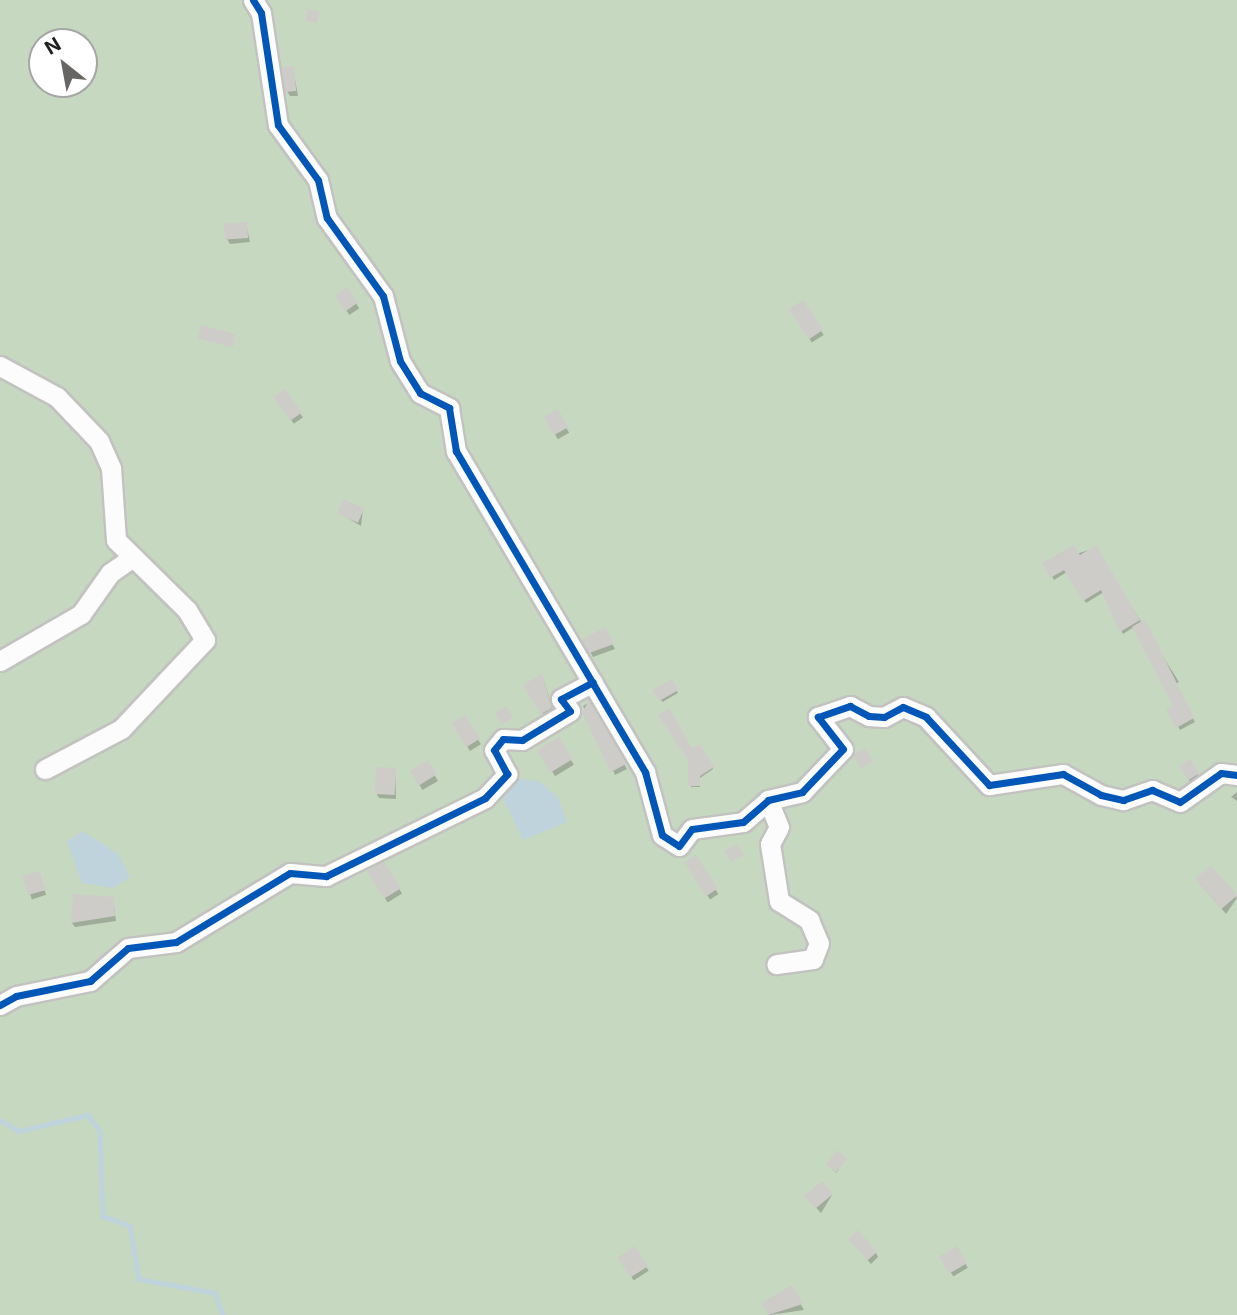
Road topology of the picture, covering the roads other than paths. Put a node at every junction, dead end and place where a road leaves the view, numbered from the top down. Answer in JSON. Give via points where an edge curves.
{"nodes":[{"id":1,"x":253,"y":0,"type":"edge"},
{"id":2,"x":0,"y":366,"type":"edge"},
{"id":3,"x":133,"y":557,"type":"junction"},
{"id":4,"x":0,"y":661,"type":"edge"},
{"id":5,"x":593,"y":682,"type":"junction"},
{"id":6,"x":45,"y":769,"type":"dead end"},
{"id":7,"x":1237,"y":775,"type":"edge"},
{"id":8,"x":768,"y":800,"type":"junction"},
{"id":9,"x":776,"y":964,"type":"dead end"},
{"id":10,"x":0,"y":1005,"type":"edge"}],
"edges":[{"from":1,"to":5,"type":"street","via":[[261,13],[278,125],[318,180],[327,218],[383,296],[400,361],[420,393],[449,408],[456,451]]},
{"from":2,"to":3,"type":"street","via":[[57,397],[99,441],[111,468],[116,540]]},
{"from":3,"to":4,"type":"street","via":[[110,573],[81,614]]},
{"from":3,"to":6,"type":"street","via":[[187,610],[205,640],[121,729]]},
{"from":5,"to":8,"type":"street","via":[[645,772],[662,835],[679,846],[692,829],[743,822]]},
{"from":5,"to":10,"type":"street","via":[[561,699],[570,711],[522,740],[503,739],[494,750],[507,774],[485,798],[326,876],[290,873],[176,942],[128,948],[90,981],[16,996]]},
{"from":7,"to":8,"type":"street","via":[[1221,773],[1180,802],[1152,790],[1122,800],[1101,795],[1063,774],[989,785],[926,717],[903,707],[884,717],[869,716],[849,706],[818,717],[843,749],[837,759],[802,793]]},
{"from":8,"to":9,"type":"street","via":[[779,827],[770,844],[779,901],[809,920],[819,943],[813,960]]}]}
